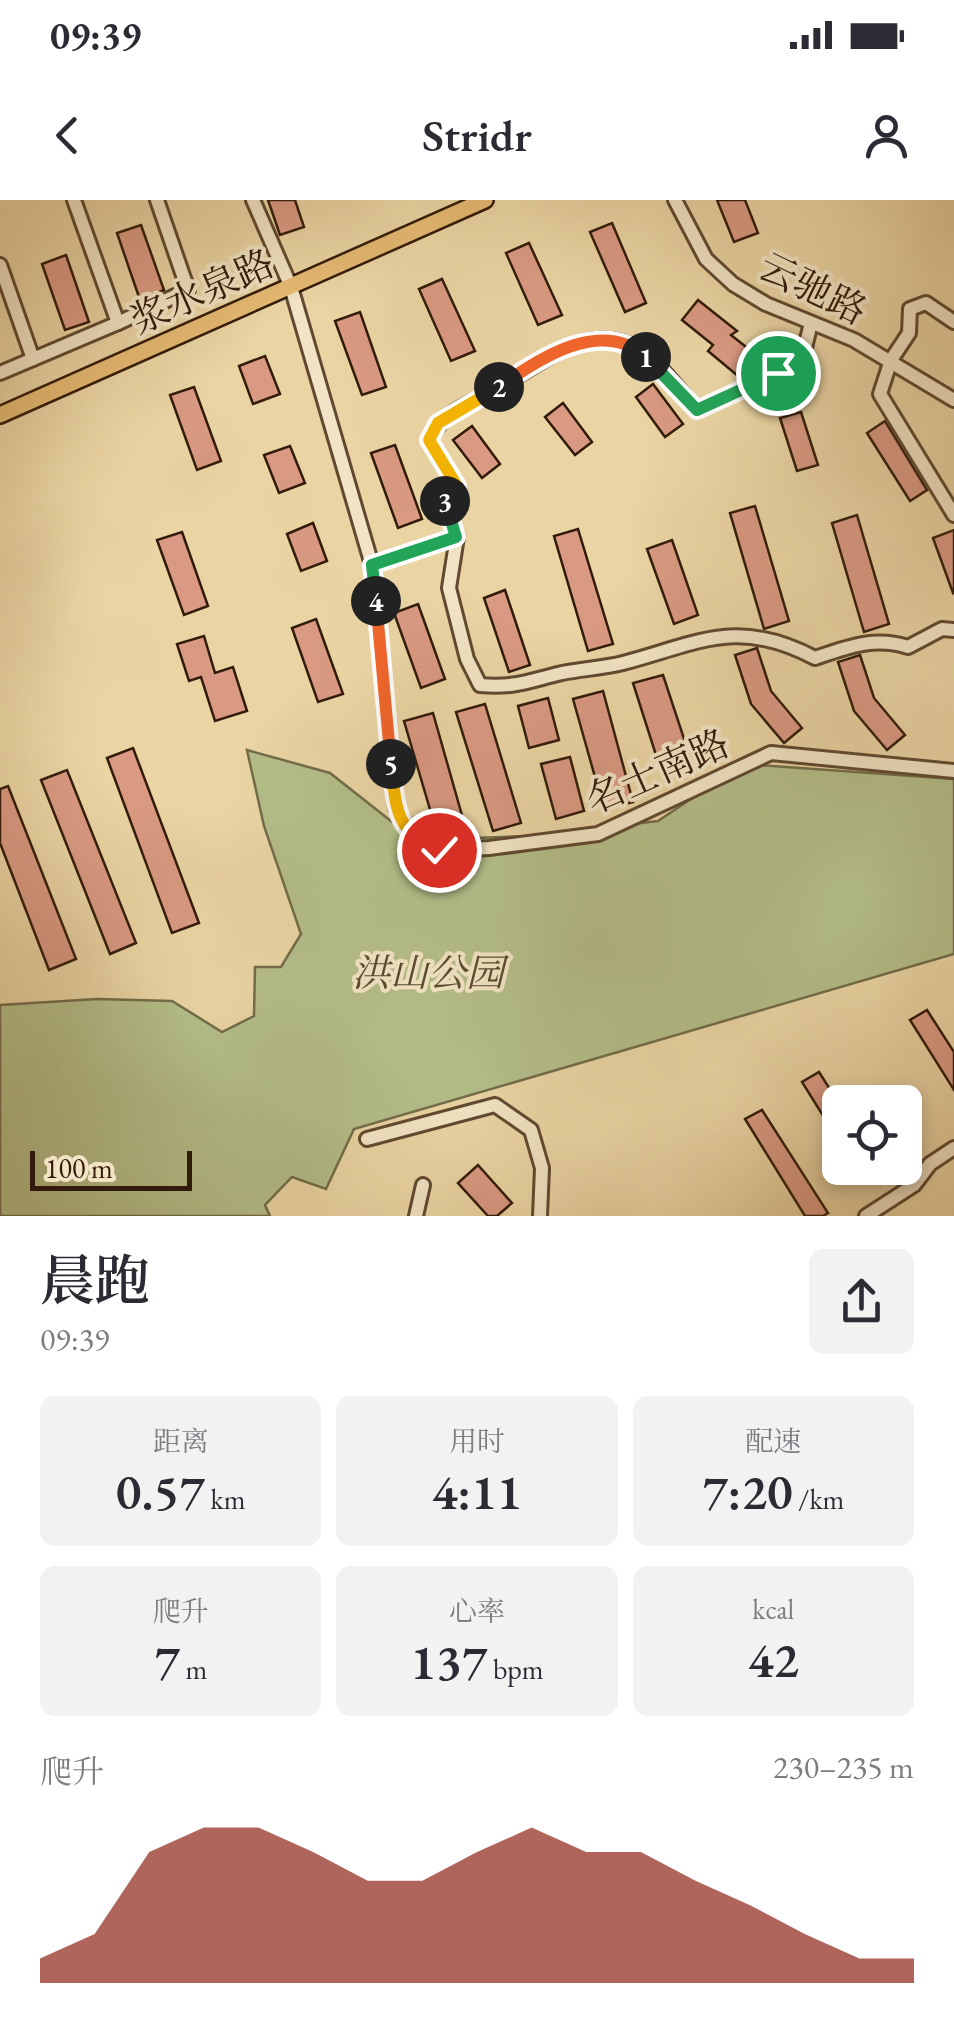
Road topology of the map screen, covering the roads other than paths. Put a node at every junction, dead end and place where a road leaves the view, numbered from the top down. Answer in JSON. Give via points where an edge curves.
{"nodes":[{"id":1,"x":74,"y":200,"type":"edge"},
{"id":2,"x":157,"y":200,"type":"edge"},
{"id":3,"x":253,"y":200,"type":"edge"},
{"id":4,"x":484,"y":200,"type":"edge"},
{"id":5,"x":675,"y":200,"type":"edge"},
{"id":6,"x":0,"y":265,"type":"edge"},
{"id":7,"x":291,"y":287,"type":"junction"},
{"id":8,"x":954,"y":322,"type":"edge"},
{"id":9,"x":118,"y":323,"type":"junction"},
{"id":10,"x":811,"y":324,"type":"junction"},
{"id":11,"x":34,"y":359,"type":"junction"},
{"id":12,"x":891,"y":360,"type":"junction"},
{"id":13,"x":0,"y":373,"type":"edge"},
{"id":14,"x":954,"y":400,"type":"edge"},
{"id":15,"x":0,"y":415,"type":"edge"},
{"id":16,"x":954,"y":515,"type":"edge"},
{"id":17,"x":456,"y":537,"type":"junction"},
{"id":18,"x":372,"y":565,"type":"junction"},
{"id":19,"x":954,"y":630,"type":"edge"},
{"id":20,"x":954,"y":771,"type":"edge"},
{"id":21,"x":367,"y":1140,"type":"dead end"},
{"id":22,"x":954,"y":1148,"type":"edge"},
{"id":23,"x":423,"y":1185,"type":"dead end"},
{"id":24,"x":416,"y":1216,"type":"edge"},
{"id":25,"x":540,"y":1216,"type":"edge"},
{"id":26,"x":866,"y":1216,"type":"edge"}],
"edges":[{"from":1,"to":9,"type":"street"},
{"from":2,"to":9,"type":"street","via":[[188,290]]},
{"from":3,"to":7,"type":"street","name":"名士南路"},
{"from":4,"to":7,"type":"main road","name":"浆水泉路"},
{"from":5,"to":10,"type":"street","name":"云驰路","via":[[706,259],[733,284]]},
{"from":6,"to":11,"type":"street"},
{"from":7,"to":15,"type":"main road","name":"浆水泉路"},
{"from":7,"to":18,"type":"street","name":"名士南路"},
{"from":8,"to":12,"type":"street","via":[[926,303],[910,308],[909,333]]},
{"from":9,"to":11,"type":"street"},
{"from":10,"to":12,"type":"street","name":"云驰路"},
{"from":10,"to":17,"type":"street","via":[[800,368],[697,410],[634,346],[612,340],[570,346],[459,408],[438,423],[429,440],[457,486],[444,502]]},
{"from":11,"to":13,"type":"street"},
{"from":12,"to":14,"type":"street","name":"云驰路"},
{"from":12,"to":16,"type":"street","via":[[880,394]]},
{"from":17,"to":18,"type":"street"},
{"from":17,"to":19,"type":"street","via":[[449,588],[480,684],[512,688],[692,640],[771,638],[815,658],[858,643],[908,647],[942,629]]},
{"from":18,"to":20,"type":"street","name":"名士南路","via":[[396,808],[414,840],[439,850],[598,834],[771,753]]},
{"from":21,"to":25,"type":"street","via":[[495,1105],[531,1130],[542,1168]]},
{"from":22,"to":26,"type":"street"},
{"from":23,"to":24,"type":"street"}]}
